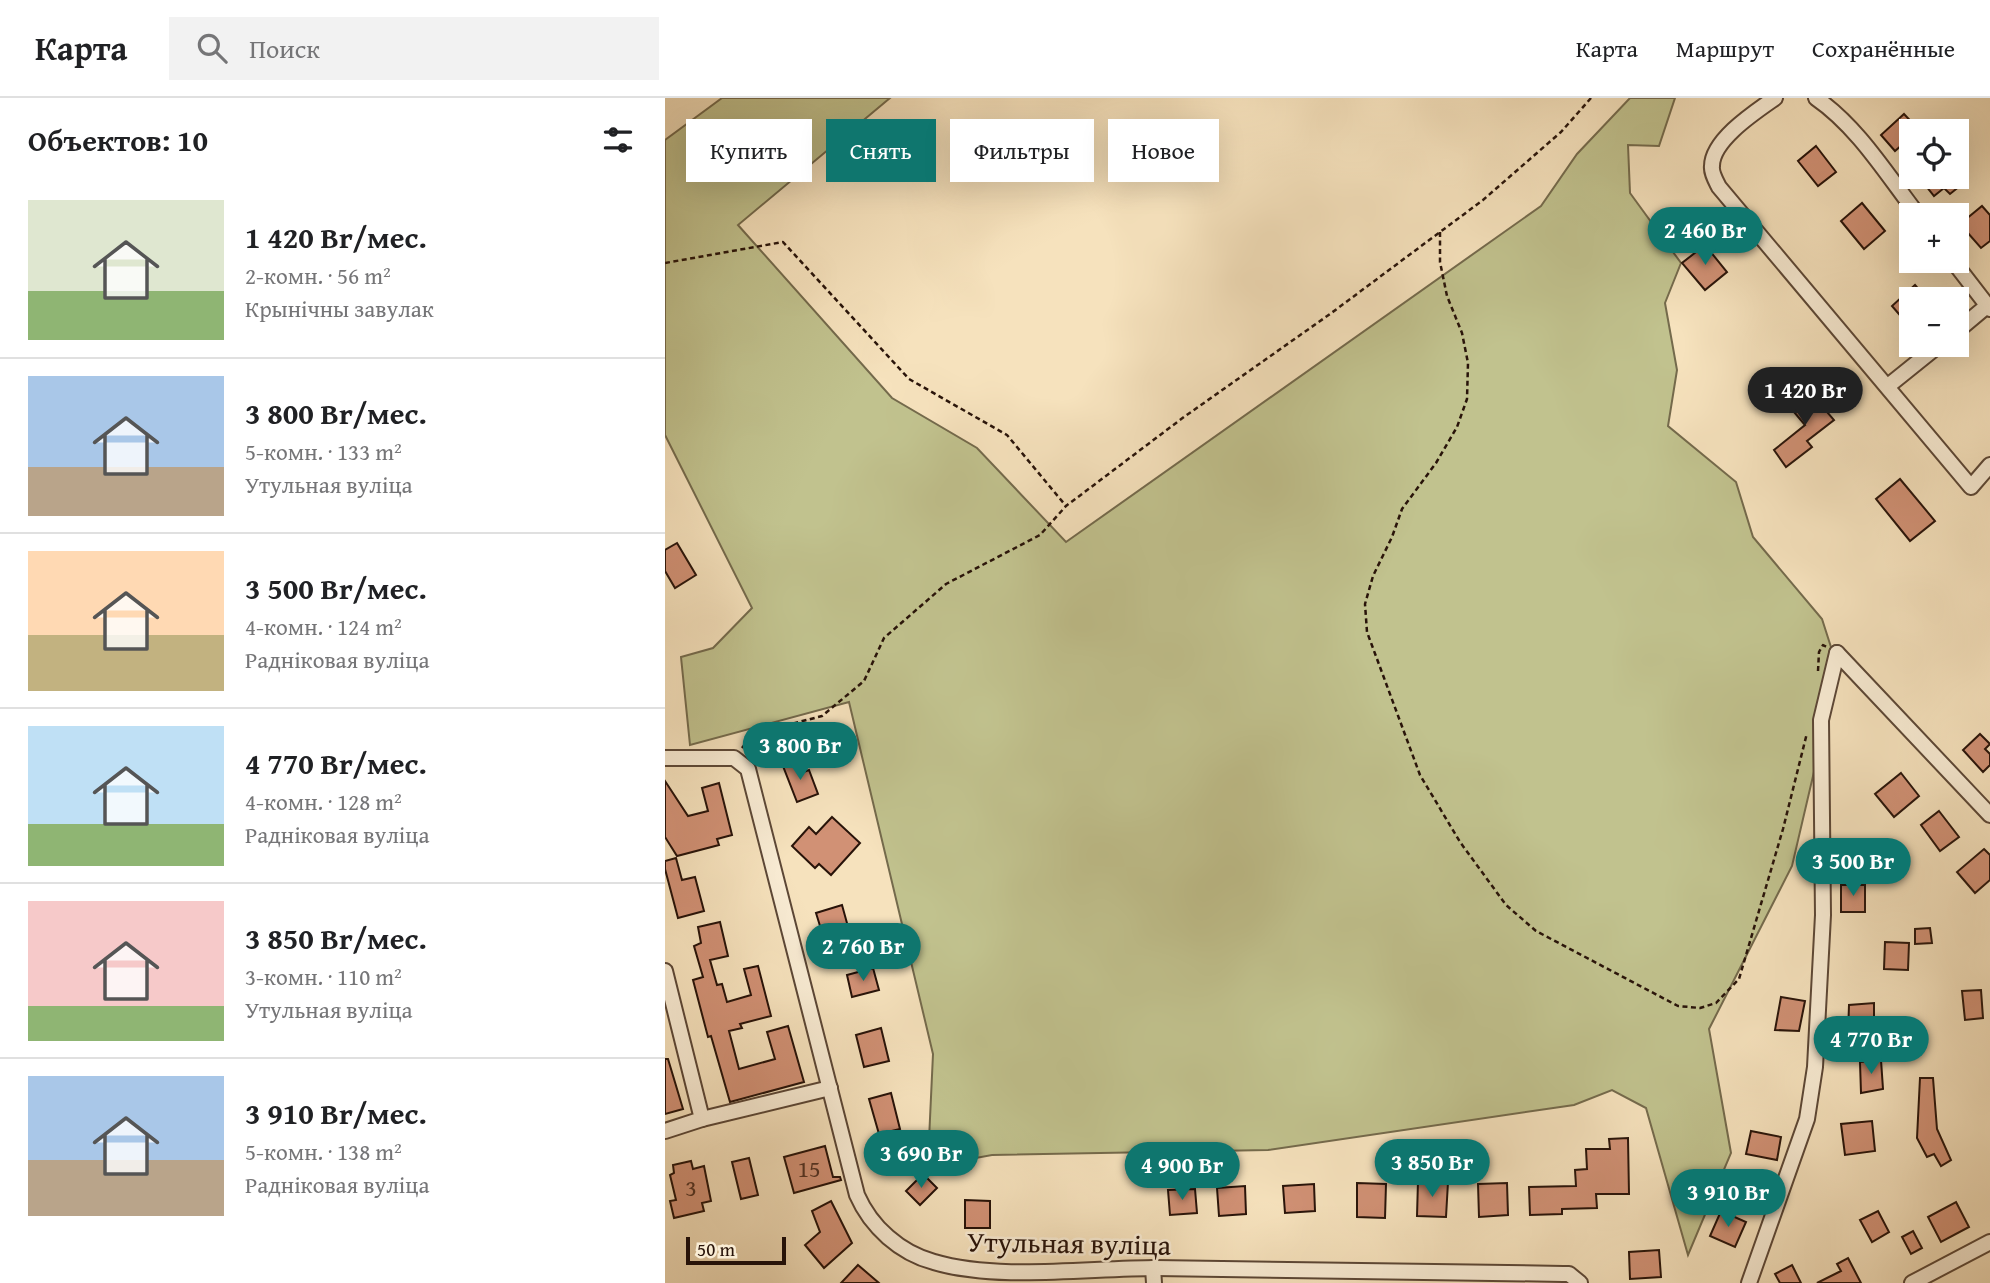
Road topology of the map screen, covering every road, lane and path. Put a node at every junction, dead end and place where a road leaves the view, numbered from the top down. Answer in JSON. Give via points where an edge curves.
{"nodes":[{"id":1,"x":1591,"y":98,"type":"edge"},
{"id":2,"x":1775,"y":98,"type":"edge"},
{"id":3,"x":1816,"y":98,"type":"edge"},
{"id":4,"x":1908,"y":203,"type":"edge"},
{"id":5,"x":1440,"y":232,"type":"junction"},
{"id":6,"x":665,"y":263,"type":"edge"},
{"id":7,"x":1962,"y":273,"type":"edge"},
{"id":8,"x":1989,"y":307,"type":"edge"},
{"id":9,"x":1969,"y":322,"type":"edge"},
{"id":10,"x":1924,"y":357,"type":"edge"},
{"id":11,"x":1888,"y":386,"type":"junction"},
{"id":12,"x":1990,"y":465,"type":"edge"},
{"id":13,"x":1066,"y":506,"type":"junction"},
{"id":14,"x":1837,"y":653,"type":"junction"},
{"id":15,"x":1817,"y":678,"type":"dead end"},
{"id":16,"x":1808,"y":730,"type":"dead end"},
{"id":17,"x":665,"y":758,"type":"edge"},
{"id":18,"x":734,"y":758,"type":"junction"},
{"id":19,"x":1990,"y":815,"type":"edge"},
{"id":20,"x":665,"y":971,"type":"edge"},
{"id":21,"x":830,"y":1088,"type":"junction"},
{"id":22,"x":702,"y":1119,"type":"junction"},
{"id":23,"x":665,"y":1131,"type":"edge"},
{"id":24,"x":1990,"y":1242,"type":"edge"},
{"id":25,"x":1154,"y":1275,"type":"edge"},
{"id":26,"x":1580,"y":1283,"type":"edge"},
{"id":27,"x":1749,"y":1283,"type":"edge"},
{"id":28,"x":1912,"y":1283,"type":"edge"}],
"edges":[{"from":1,"to":5,"type":"path","via":[[1561,132]]},
{"from":2,"to":11,"type":"street","via":[[1714,151],[1711,169],[1719,187]]},
{"from":3,"to":4,"type":"street","via":[[1851,129]]},
{"from":5,"to":13,"type":"path"},
{"from":5,"to":16,"type":"path","via":[[1440,262],[1468,363],[1467,399],[1436,463],[1402,509],[1373,576],[1365,604],[1367,632],[1420,775],[1460,842],[1506,905],[1536,931],[1678,1006],[1700,1008],[1716,1003],[1739,979]]},
{"from":6,"to":13,"type":"path","via":[[783,242],[909,379],[1007,436]]},
{"from":7,"to":8,"type":"street"},
{"from":8,"to":9,"type":"street"},
{"from":10,"to":11,"type":"street"},
{"from":11,"to":12,"type":"street","via":[[1971,487]]},
{"from":13,"to":18,"type":"path","via":[[1040,535],[946,584],[884,638],[865,681],[822,716],[753,734]]},
{"from":14,"to":15,"type":"path","via":[[1823,645]]},
{"from":14,"to":19,"type":"street"},
{"from":14,"to":27,"type":"street","via":[[1821,720],[1823,915],[1815,1066],[1807,1119]]},
{"from":17,"to":18,"type":"street"},
{"from":18,"to":21,"type":"street","name":"Утульная вуліца","via":[[743,763],[751,779]]},
{"from":20,"to":22,"type":"street"},
{"from":21,"to":22,"type":"street"},
{"from":21,"to":25,"type":"street","name":"Утульная вуліца","via":[[863,1209],[882,1231],[912,1253],[933,1262],[1004,1272]]},
{"from":22,"to":23,"type":"street"},
{"from":24,"to":28,"type":"street"},
{"from":25,"to":26,"type":"street","name":"Утульная вуліца","via":[[1569,1274]]}]}
